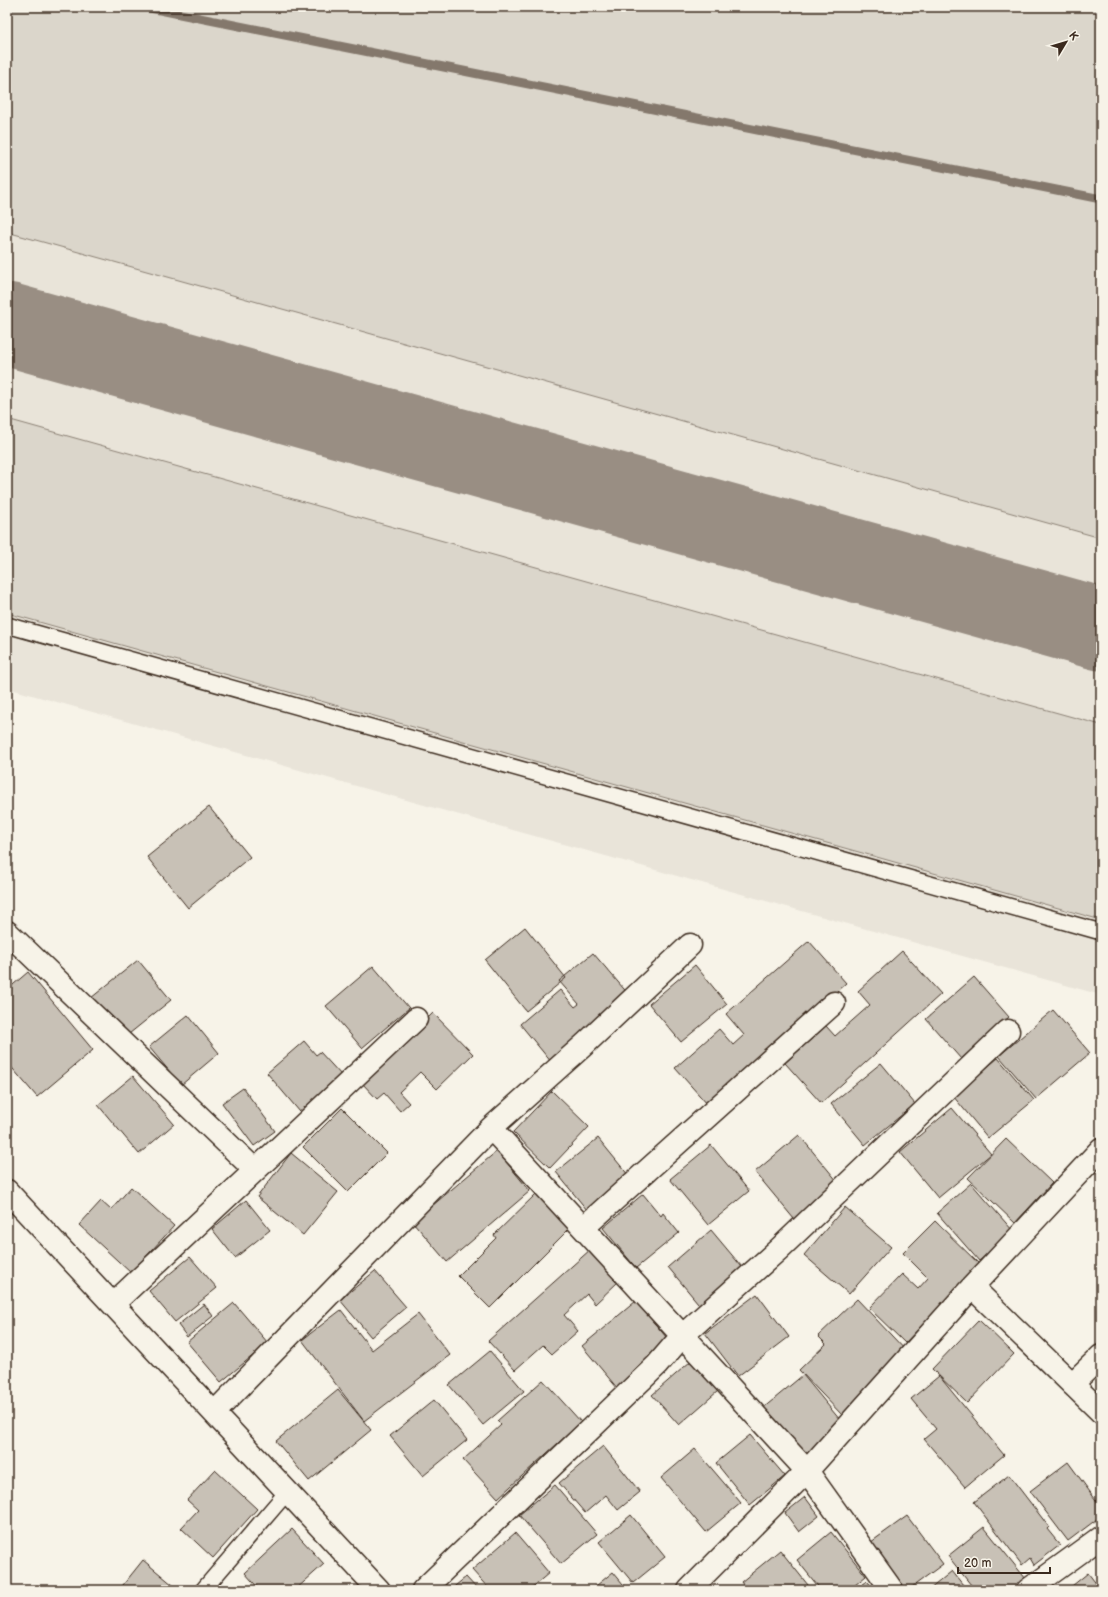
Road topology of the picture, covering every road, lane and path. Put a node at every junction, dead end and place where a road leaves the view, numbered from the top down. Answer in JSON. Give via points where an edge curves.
{"nodes":[{"id":1,"x":7,"y":625,"type":"edge"},
{"id":2,"x":7,"y":932,"type":"edge"},
{"id":3,"x":1101,"y":932,"type":"edge"},
{"id":4,"x":690,"y":945,"type":"dead end"},
{"id":5,"x":834,"y":1003,"type":"dead end"},
{"id":6,"x":416,"y":1019,"type":"dead end"},
{"id":7,"x":1008,"y":1031,"type":"dead end"},
{"id":8,"x":491,"y":1128,"type":"junction"},
{"id":9,"x":1101,"y":1149,"type":"edge"},
{"id":10,"x":255,"y":1170,"type":"junction"},
{"id":11,"x":7,"y":1191,"type":"edge"},
{"id":12,"x":583,"y":1228,"type":"junction"},
{"id":13,"x":972,"y":1287,"type":"junction"},
{"id":14,"x":112,"y":1304,"type":"junction"},
{"id":15,"x":682,"y":1336,"type":"junction"},
{"id":16,"x":1101,"y":1356,"type":"edge"},
{"id":17,"x":1072,"y":1384,"type":"junction"},
{"id":18,"x":1101,"y":1412,"type":"edge"},
{"id":19,"x":214,"y":1413,"type":"junction"},
{"id":20,"x":807,"y":1471,"type":"junction"},
{"id":21,"x":287,"y":1492,"type":"junction"},
{"id":22,"x":1101,"y":1537,"type":"edge"},
{"id":23,"x":203,"y":1590,"type":"edge"},
{"id":24,"x":379,"y":1590,"type":"edge"},
{"id":25,"x":423,"y":1590,"type":"edge"},
{"id":26,"x":689,"y":1590,"type":"edge"},
{"id":27,"x":892,"y":1590,"type":"edge"},
{"id":28,"x":1028,"y":1590,"type":"edge"}],
"edges":[{"from":1,"to":3,"type":"lane"},
{"from":2,"to":10,"type":"street"},
{"from":4,"to":8,"type":"street"},
{"from":5,"to":12,"type":"street"},
{"from":6,"to":10,"type":"street"},
{"from":7,"to":15,"type":"street","via":[[780,1249]]},
{"from":8,"to":12,"type":"street"},
{"from":8,"to":19,"type":"street"},
{"from":9,"to":13,"type":"street"},
{"from":10,"to":14,"type":"street"},
{"from":11,"to":14,"type":"street"},
{"from":12,"to":15,"type":"street"},
{"from":13,"to":17,"type":"street"},
{"from":13,"to":20,"type":"street"},
{"from":14,"to":19,"type":"street"},
{"from":15,"to":20,"type":"street"},
{"from":15,"to":25,"type":"street","via":[[657,1364]]},
{"from":16,"to":17,"type":"street"},
{"from":17,"to":18,"type":"street"},
{"from":19,"to":21,"type":"street"},
{"from":20,"to":26,"type":"street"},
{"from":20,"to":27,"type":"street"},
{"from":21,"to":23,"type":"lane"},
{"from":21,"to":24,"type":"street"},
{"from":22,"to":28,"type":"street"}]}
